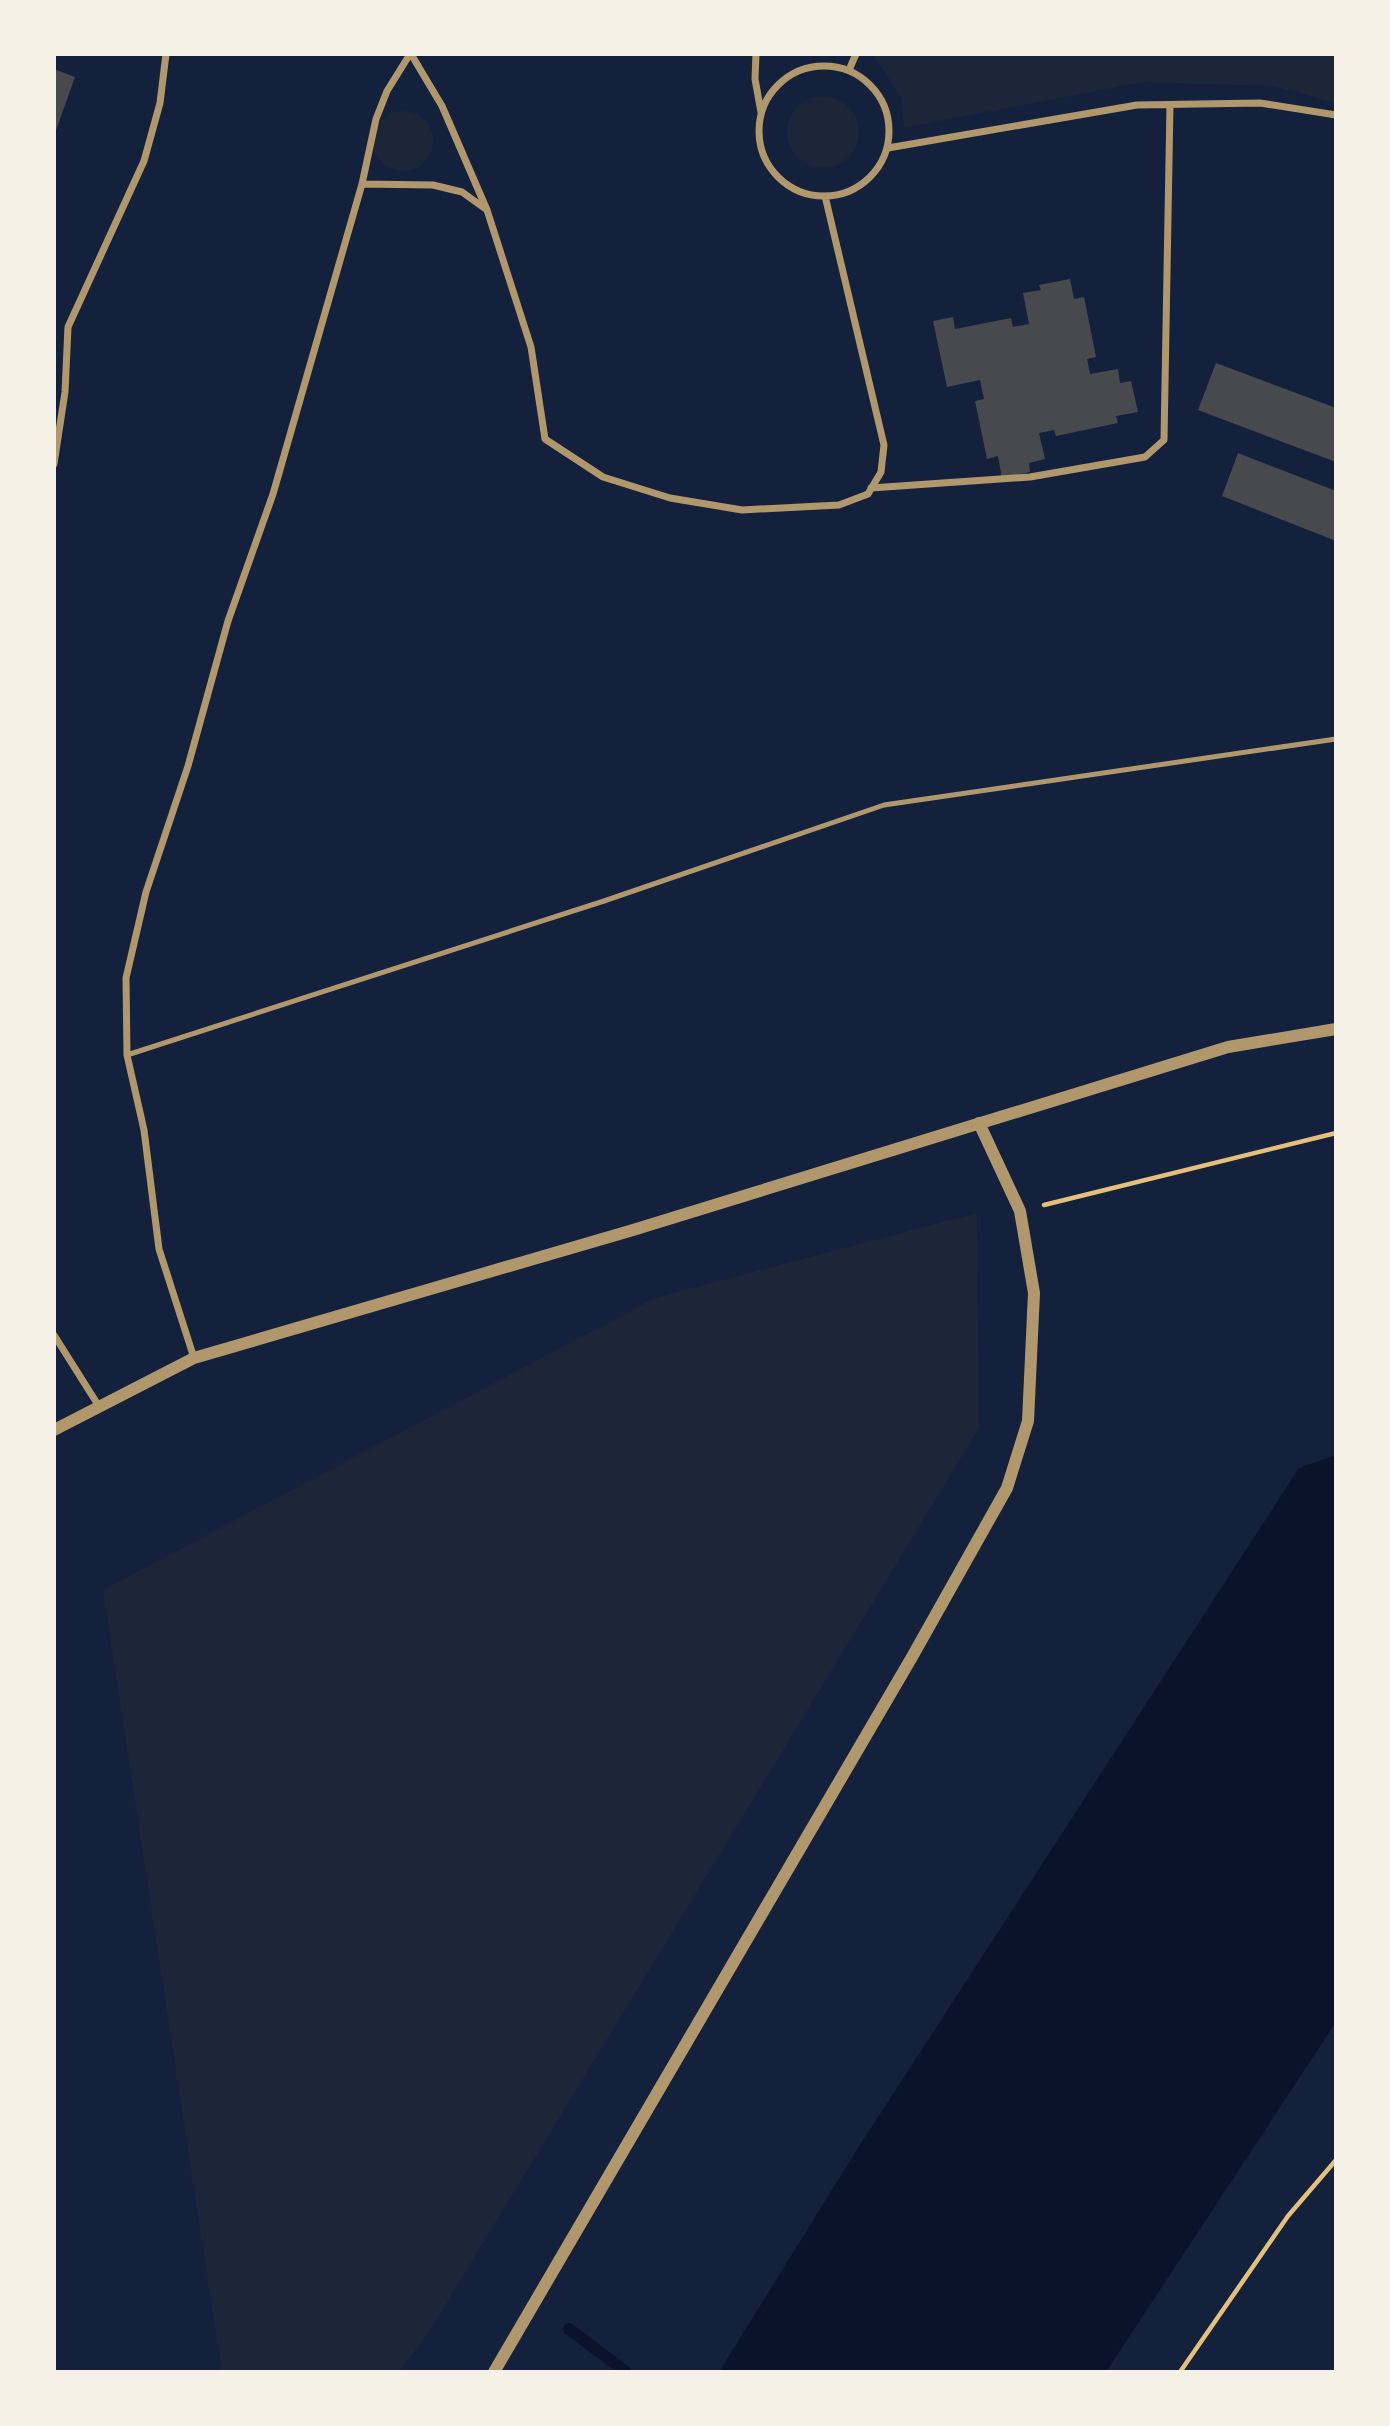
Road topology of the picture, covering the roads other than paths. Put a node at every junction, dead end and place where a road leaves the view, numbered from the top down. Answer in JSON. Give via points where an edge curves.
{"nodes":[{"id":1,"x":166,"y":54,"type":"edge"},
{"id":2,"x":411,"y":54,"type":"edge"},
{"id":3,"x":756,"y":54,"type":"edge"},
{"id":4,"x":856,"y":54,"type":"edge"},
{"id":5,"x":849,"y":70,"type":"junction"},
{"id":6,"x":1170,"y":104,"type":"junction"},
{"id":7,"x":761,"y":112,"type":"junction"},
{"id":8,"x":1336,"y":115,"type":"edge"},
{"id":9,"x":888,"y":148,"type":"junction"},
{"id":10,"x":362,"y":184,"type":"junction"},
{"id":11,"x":825,"y":196,"type":"junction"},
{"id":12,"x":487,"y":210,"type":"junction"},
{"id":13,"x":54,"y":464,"type":"edge"},
{"id":14,"x":871,"y":488,"type":"junction"},
{"id":15,"x":1336,"y":738,"type":"edge"},
{"id":16,"x":1336,"y":1029,"type":"edge"},
{"id":17,"x":127,"y":1055,"type":"junction"},
{"id":18,"x":979,"y":1123,"type":"junction"},
{"id":19,"x":54,"y":1335,"type":"edge"},
{"id":20,"x":194,"y":1358,"type":"junction"},
{"id":21,"x":100,"y":1409,"type":"junction"},
{"id":22,"x":54,"y":1430,"type":"edge"},
{"id":23,"x":494,"y":2372,"type":"edge"}],
"edges":[{"from":1,"to":13,"type":"street","via":[[160,103],[144,161],[68,327],[65,392]]},
{"from":2,"to":10,"type":"street","via":[[382,100]]},
{"from":2,"to":12,"type":"street","via":[[442,106]]},
{"from":3,"to":7,"type":"street"},
{"from":4,"to":5,"type":"street"},
{"from":5,"to":7,"type":"street","via":[[806,67],[770,92]]},
{"from":5,"to":9,"type":"street","via":[[867,81],[881,98],[888,118]]},
{"from":6,"to":8,"type":"street","via":[[1260,103]]},
{"from":6,"to":9,"type":"street","via":[[1137,105]]},
{"from":6,"to":14,"type":"street","via":[[1164,440],[1145,457],[1030,477]]},
{"from":7,"to":11,"type":"street","via":[[758,134],[762,155],[774,174],[791,188]]},
{"from":9,"to":11,"type":"street","via":[[872,177],[855,190]]},
{"from":10,"to":12,"type":"street","via":[[433,185],[462,192]]},
{"from":10,"to":17,"type":"street","via":[[273,494],[228,621],[188,766],[146,892],[126,978]]},
{"from":11,"to":14,"type":"street","via":[[884,445],[881,472]]},
{"from":12,"to":14,"type":"street","via":[[531,347],[545,439],[603,477],[670,498],[742,510],[839,505],[868,494]]},
{"from":15,"to":17,"type":"lane","via":[[884,805]]},
{"from":16,"to":18,"type":"street","via":[[1228,1047]]},
{"from":17,"to":20,"type":"street","via":[[144,1130],[159,1249]]},
{"from":18,"to":20,"type":"street"},
{"from":18,"to":23,"type":"street","via":[[1020,1211],[1034,1293],[1028,1421],[1007,1488]]},
{"from":19,"to":21,"type":"street"},
{"from":20,"to":21,"type":"street"},
{"from":21,"to":22,"type":"street"}]}
